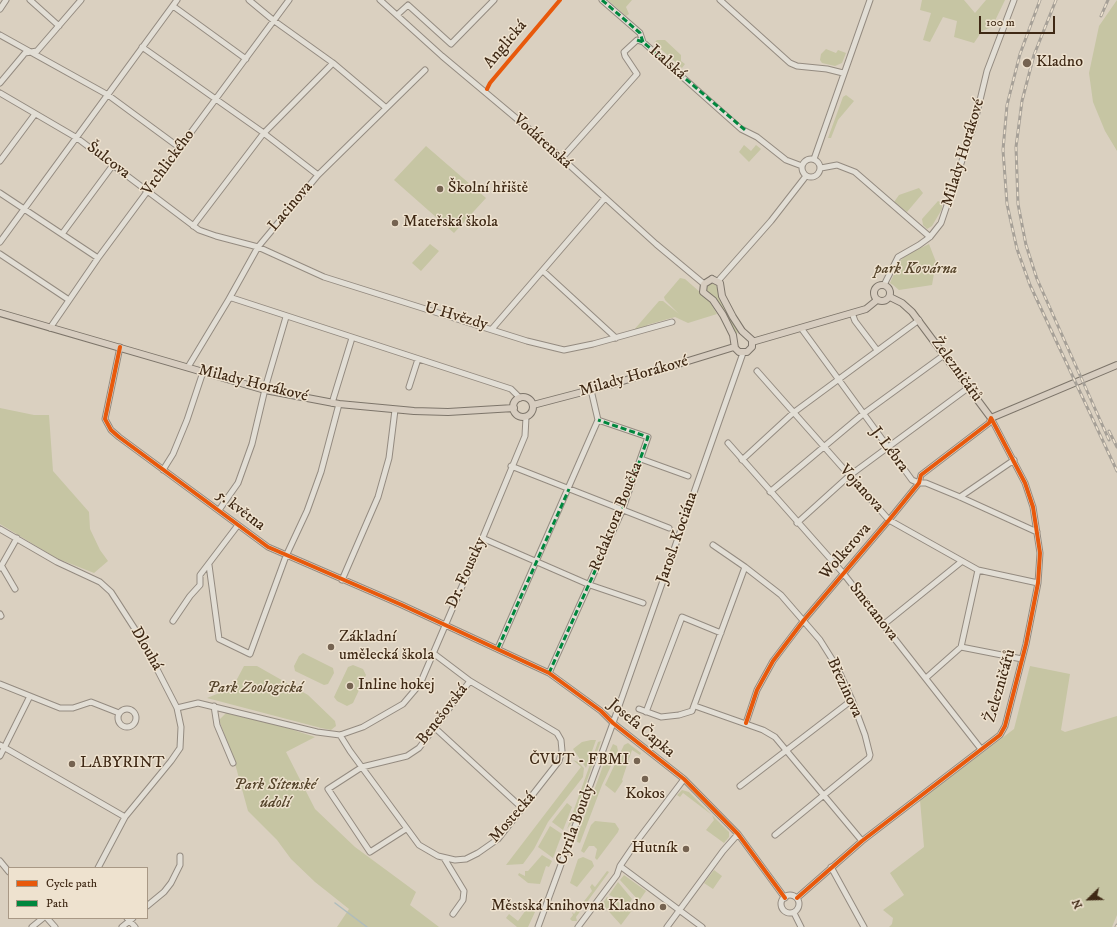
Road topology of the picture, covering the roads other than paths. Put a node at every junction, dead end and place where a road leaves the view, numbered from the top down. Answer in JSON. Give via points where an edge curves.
{"nodes":[{"id":1,"x":6,"y":0,"type":"edge"},
{"id":2,"x":30,"y":0,"type":"edge"},
{"id":3,"x":81,"y":0,"type":"edge"},
{"id":4,"x":177,"y":0,"type":"edge"},
{"id":5,"x":249,"y":0,"type":"edge"},
{"id":6,"x":289,"y":0,"type":"edge"},
{"id":7,"x":380,"y":0,"type":"edge"},
{"id":8,"x":494,"y":0,"type":"edge"},
{"id":9,"x":602,"y":0,"type":"edge"},
{"id":10,"x":720,"y":0,"type":"edge"},
{"id":11,"x":870,"y":0,"type":"edge"},
{"id":12,"x":1014,"y":0,"type":"edge"},
{"id":13,"x":173,"y":6,"type":"junction"},
{"id":14,"x":0,"y":9,"type":"edge"},
{"id":15,"x":397,"y":15,"type":"junction"},
{"id":16,"x":273,"y":20,"type":"junction"},
{"id":17,"x":59,"y":26,"type":"junction"},
{"id":18,"x":0,"y":35,"type":"edge"},
{"id":19,"x":640,"y":41,"type":"junction"},
{"id":20,"x":142,"y":47,"type":"junction"},
{"id":21,"x":31,"y":52,"type":"junction"},
{"id":22,"x":246,"y":59,"type":"junction"},
{"id":23,"x":333,"y":63,"type":"junction"},
{"id":24,"x":425,"y":70,"type":"dead end"},
{"id":25,"x":843,"y":73,"type":"junction"},
{"id":26,"x":0,"y":83,"type":"edge"},
{"id":27,"x":0,"y":93,"type":"edge"},
{"id":28,"x":108,"y":95,"type":"junction"},
{"id":29,"x":216,"y":99,"type":"junction"},
{"id":30,"x":385,"y":107,"type":"junction"},
{"id":31,"x":35,"y":114,"type":"junction"},
{"id":32,"x":263,"y":134,"type":"junction"},
{"id":33,"x":77,"y":138,"type":"junction"},
{"id":34,"x":180,"y":148,"type":"junction"},
{"id":35,"x":561,"y":159,"type":"junction"},
{"id":36,"x":814,"y":159,"type":"junction"},
{"id":37,"x":0,"y":161,"type":"edge"},
{"id":38,"x":114,"y":165,"type":"junction"},
{"id":39,"x":802,"y":166,"type":"junction"},
{"id":40,"x":820,"y":168,"type":"junction"},
{"id":41,"x":318,"y":175,"type":"junction"},
{"id":42,"x":806,"y":176,"type":"junction"},
{"id":43,"x":148,"y":191,"type":"junction"},
{"id":44,"x":0,"y":193,"type":"edge"},
{"id":45,"x":605,"y":198,"type":"junction"},
{"id":46,"x":23,"y":209,"type":"junction"},
{"id":47,"x":193,"y":226,"type":"junction"},
{"id":48,"x":62,"y":234,"type":"junction"},
{"id":49,"x":930,"y":237,"type":"junction"},
{"id":50,"x":0,"y":242,"type":"edge"},
{"id":51,"x":258,"y":247,"type":"junction"},
{"id":52,"x":0,"y":254,"type":"edge"},
{"id":53,"x":98,"y":258,"type":"junction"},
{"id":54,"x":543,"y":272,"type":"junction"},
{"id":55,"x":718,"y":282,"type":"junction"},
{"id":56,"x":704,"y":284,"type":"junction"},
{"id":57,"x":884,"y":285,"type":"junction"},
{"id":58,"x":890,"y":297,"type":"junction"},
{"id":59,"x":229,"y":299,"type":"junction"},
{"id":60,"x":69,"y":300,"type":"junction"},
{"id":61,"x":877,"y":300,"type":"junction"},
{"id":62,"x":0,"y":313,"type":"edge"},
{"id":63,"x":852,"y":313,"type":"junction"},
{"id":64,"x":286,"y":317,"type":"junction"},
{"id":65,"x":919,"y":320,"type":"junction"},
{"id":66,"x":672,"y":322,"type":"dead end"},
{"id":67,"x":50,"y":328,"type":"junction"},
{"id":68,"x":801,"y":328,"type":"junction"},
{"id":69,"x":492,"y":329,"type":"junction"},
{"id":70,"x":352,"y":338,"type":"junction"},
{"id":71,"x":616,"y":338,"type":"junction"},
{"id":72,"x":752,"y":342,"type":"junction"},
{"id":73,"x":734,"y":346,"type":"junction"},
{"id":74,"x":120,"y":347,"type":"junction"},
{"id":75,"x":877,"y":350,"type":"junction"},
{"id":76,"x":743,"y":353,"type":"junction"},
{"id":77,"x":944,"y":355,"type":"junction"},
{"id":78,"x":418,"y":359,"type":"junction"},
{"id":79,"x":1117,"y":365,"type":"edge"},
{"id":80,"x":188,"y":368,"type":"junction"},
{"id":81,"x":757,"y":371,"type":"dead end"},
{"id":82,"x":203,"y":372,"type":"junction"},
{"id":83,"x":838,"y":380,"type":"junction"},
{"id":84,"x":408,"y":387,"type":"dead end"},
{"id":85,"x":968,"y":388,"type":"junction"},
{"id":86,"x":265,"y":390,"type":"junction"},
{"id":87,"x":591,"y":390,"type":"junction"},
{"id":88,"x":520,"y":398,"type":"junction"},
{"id":89,"x":332,"y":402,"type":"junction"},
{"id":90,"x":339,"y":404,"type":"junction"},
{"id":91,"x":533,"y":405,"type":"junction"},
{"id":92,"x":514,"y":408,"type":"junction"},
{"id":93,"x":395,"y":410,"type":"junction"},
{"id":94,"x":793,"y":413,"type":"junction"},
{"id":95,"x":863,"y":414,"type":"junction"},
{"id":96,"x":526,"y":417,"type":"junction"},
{"id":97,"x":992,"y":418,"type":"junction"},
{"id":98,"x":598,"y":420,"type":"junction"},
{"id":99,"x":728,"y":443,"type":"dead end"},
{"id":100,"x":823,"y":447,"type":"junction"},
{"id":101,"x":888,"y":448,"type":"junction"},
{"id":102,"x":641,"y":459,"type":"junction"},
{"id":103,"x":742,"y":460,"type":"junction"},
{"id":104,"x":1014,"y":460,"type":"junction"},
{"id":105,"x":511,"y":466,"type":"junction"},
{"id":106,"x":163,"y":470,"type":"junction"},
{"id":107,"x":688,"y":476,"type":"dead end"},
{"id":108,"x":849,"y":476,"type":"junction"},
{"id":109,"x":919,"y":483,"type":"junction"},
{"id":110,"x":569,"y":489,"type":"junction"},
{"id":111,"x":770,"y":492,"type":"junction"},
{"id":112,"x":960,"y":497,"type":"junction"},
{"id":113,"x":219,"y":510,"type":"junction"},
{"id":114,"x":622,"y":511,"type":"junction"},
{"id":115,"x":889,"y":520,"type":"junction"},
{"id":116,"x":798,"y":523,"type":"junction"},
{"id":117,"x":238,"y":525,"type":"junction"},
{"id":118,"x":669,"y":528,"type":"dead end"},
{"id":119,"x":0,"y":529,"type":"edge"},
{"id":120,"x":1037,"y":532,"type":"junction"},
{"id":121,"x":17,"y":538,"type":"junction"},
{"id":122,"x":482,"y":538,"type":"junction"},
{"id":123,"x":713,"y":545,"type":"dead end"},
{"id":124,"x":286,"y":556,"type":"junction"},
{"id":125,"x":538,"y":562,"type":"junction"},
{"id":126,"x":961,"y":562,"type":"junction"},
{"id":127,"x":209,"y":565,"type":"junction"},
{"id":128,"x":1,"y":567,"type":"edge"},
{"id":129,"x":745,"y":567,"type":"junction"},
{"id":130,"x":978,"y":570,"type":"junction"},
{"id":131,"x":843,"y":573,"type":"junction"},
{"id":132,"x":342,"y":580,"type":"junction"},
{"id":133,"x":1038,"y":583,"type":"junction"},
{"id":134,"x":590,"y":585,"type":"junction"},
{"id":135,"x":15,"y":589,"type":"dead end"},
{"id":136,"x":643,"y":603,"type":"dead end"},
{"id":137,"x":804,"y":620,"type":"junction"},
{"id":138,"x":173,"y":621,"type":"dead end"},
{"id":139,"x":445,"y":624,"type":"junction"},
{"id":140,"x":883,"y":625,"type":"junction"},
{"id":141,"x":721,"y":633,"type":"junction"},
{"id":142,"x":961,"y":647,"type":"junction"},
{"id":143,"x":498,"y":648,"type":"junction"},
{"id":144,"x":433,"y":653,"type":"junction"},
{"id":145,"x":1022,"y":660,"type":"junction"},
{"id":146,"x":549,"y":673,"type":"junction"},
{"id":147,"x":926,"y":678,"type":"junction"},
{"id":148,"x":470,"y":681,"type":"junction"},
{"id":149,"x":0,"y":684,"type":"edge"},
{"id":150,"x":30,"y":696,"type":"junction"},
{"id":151,"x":852,"y":700,"type":"junction"},
{"id":152,"x":214,"y":706,"type":"junction"},
{"id":153,"x":695,"y":706,"type":"junction"},
{"id":154,"x":177,"y":708,"type":"junction"},
{"id":155,"x":639,"y":710,"type":"dead end"},
{"id":156,"x":646,"y":712,"type":"junction"},
{"id":157,"x":119,"y":713,"type":"dead end"},
{"id":158,"x":613,"y":723,"type":"junction"},
{"id":159,"x":746,"y":723,"type":"junction"},
{"id":160,"x":435,"y":728,"type":"junction"},
{"id":161,"x":340,"y":735,"type":"junction"},
{"id":162,"x":2,"y":746,"type":"edge"},
{"id":163,"x":981,"y":749,"type":"junction"},
{"id":164,"x":787,"y":750,"type":"junction"},
{"id":165,"x":0,"y":756,"type":"edge"},
{"id":166,"x":233,"y":763,"type":"dead end"},
{"id":167,"x":362,"y":767,"type":"junction"},
{"id":168,"x":684,"y":779,"type":"junction"},
{"id":169,"x":740,"y":786,"type":"dead end"},
{"id":170,"x":824,"y":795,"type":"junction"},
{"id":171,"x":522,"y":808,"type":"junction"},
{"id":172,"x":125,"y":817,"type":"junction"},
{"id":173,"x":406,"y":829,"type":"junction"},
{"id":174,"x":738,"y":834,"type":"junction"},
{"id":175,"x":775,"y":835,"type":"dead end"},
{"id":176,"x":862,"y":841,"type":"junction"},
{"id":177,"x":180,"y":856,"type":"dead end"},
{"id":178,"x":444,"y":858,"type":"junction"},
{"id":179,"x":0,"y":861,"type":"edge"},
{"id":180,"x":620,"y":866,"type":"junction"},
{"id":181,"x":99,"y":867,"type":"edge"},
{"id":182,"x":831,"y":867,"type":"junction"},
{"id":183,"x":8,"y":871,"type":"edge"},
{"id":184,"x":785,"y":898,"type":"junction"},
{"id":185,"x":797,"y":898,"type":"junction"},
{"id":186,"x":148,"y":905,"type":"edge"},
{"id":187,"x":679,"y":910,"type":"junction"},
{"id":188,"x":794,"y":913,"type":"junction"},
{"id":189,"x":453,"y":914,"type":"dead end"},
{"id":190,"x":42,"y":919,"type":"edge"},
{"id":191,"x":49,"y":919,"type":"edge"},
{"id":192,"x":130,"y":919,"type":"edge"},
{"id":193,"x":32,"y":927,"type":"edge"},
{"id":194,"x":55,"y":927,"type":"edge"},
{"id":195,"x":122,"y":927,"type":"edge"},
{"id":196,"x":135,"y":927,"type":"edge"},
{"id":197,"x":538,"y":927,"type":"edge"},
{"id":198,"x":578,"y":927,"type":"edge"},
{"id":199,"x":667,"y":927,"type":"edge"},
{"id":200,"x":702,"y":927,"type":"edge"},
{"id":201,"x":801,"y":927,"type":"edge"},
{"id":202,"x":864,"y":927,"type":"edge"}],
"edges":[{"from":1,"to":14,"type":"street"},
{"from":2,"to":17,"type":"street"},
{"from":3,"to":17,"type":"street"},
{"from":4,"to":13,"type":"street"},
{"from":5,"to":16,"type":"street"},
{"from":6,"to":16,"type":"street","name":"Vrchlického"},
{"from":7,"to":15,"type":"street","name":"Vodárenská"},
{"from":8,"to":15,"type":"street","via":[[451,44],[408,5]]},
{"from":9,"to":19,"type":"street","via":[[640,33]]},
{"from":10,"to":25,"type":"street","via":[[790,63]]},
{"from":11,"to":25,"type":"street"},
{"from":12,"to":49,"type":"street","name":"Milady Horákové","via":[[987,71],[974,125],[952,195],[941,223]]},
{"from":13,"to":20,"type":"street"},
{"from":13,"to":22,"type":"street"},
{"from":15,"to":35,"type":"street","name":"Vodárenská"},
{"from":16,"to":22,"type":"street","name":"Vrchlického"},
{"from":16,"to":23,"type":"street"},
{"from":17,"to":21,"type":"street","via":[[37,50]]},
{"from":18,"to":21,"type":"street"},
{"from":19,"to":35,"type":"street","name":"Italská","via":[[624,52],[638,74]]},
{"from":19,"to":39,"type":"street","name":"Italská","via":[[744,130],[786,160]]},
{"from":20,"to":28,"type":"street"},
{"from":20,"to":29,"type":"street"},
{"from":21,"to":26,"type":"street","via":[[25,53]]},
{"from":21,"to":28,"type":"street"},
{"from":22,"to":29,"type":"street","name":"Vrchlického"},
{"from":23,"to":30,"type":"street"},
{"from":23,"to":32,"type":"street"},
{"from":24,"to":30,"type":"street","name":"Lacinova"},
{"from":25,"to":36,"type":"street"},
{"from":27,"to":31,"type":"street","name":"Šulcova"},
{"from":28,"to":33,"type":"street"},
{"from":28,"to":34,"type":"street"},
{"from":29,"to":32,"type":"street"},
{"from":29,"to":34,"type":"street","name":"Vrchlického"},
{"from":30,"to":41,"type":"street","name":"Lacinova"},
{"from":31,"to":33,"type":"street","name":"Šulcova"},
{"from":31,"to":37,"type":"street"},
{"from":32,"to":41,"type":"street"},
{"from":32,"to":47,"type":"street"},
{"from":33,"to":38,"type":"street","name":"Šulcova"},
{"from":33,"to":46,"type":"street"},
{"from":34,"to":43,"type":"street","name":"Vrchlického"},
{"from":35,"to":45,"type":"street","name":"Vodárenská"},
{"from":36,"to":39,"type":"street","via":[[806,160]]},
{"from":36,"to":40,"type":"street"},
{"from":38,"to":43,"type":"street","name":"Šulcova"},
{"from":38,"to":48,"type":"street"},
{"from":39,"to":42,"type":"street","via":[[802,172]]},
{"from":40,"to":42,"type":"street","via":[[816,176]]},
{"from":40,"to":49,"type":"street","via":[[837,165],[855,172]]},
{"from":41,"to":51,"type":"street","name":"Lacinova"},
{"from":42,"to":55,"type":"street"},
{"from":43,"to":47,"type":"street","name":"Šulcova"},
{"from":43,"to":53,"type":"street","name":"Vrchlického"},
{"from":44,"to":46,"type":"street"},
{"from":45,"to":54,"type":"street","name":"U Hvězdy"},
{"from":45,"to":56,"type":"street","name":"Vodárenská"},
{"from":46,"to":48,"type":"street"},
{"from":46,"to":50,"type":"street"},
{"from":47,"to":51,"type":"street","name":"Šulcova","via":[[216,236]]},
{"from":48,"to":53,"type":"street"},
{"from":49,"to":57,"type":"street","name":"Milady Horákové","via":[[898,258]]},
{"from":51,"to":59,"type":"street","name":"Lacinova"},
{"from":51,"to":69,"type":"street","name":"U Hvězdy","via":[[324,277]]},
{"from":52,"to":60,"type":"street"},
{"from":53,"to":60,"type":"street","name":"Vrchlického"},
{"from":54,"to":69,"type":"street","name":"U Hvězdy"},
{"from":54,"to":71,"type":"street"},
{"from":55,"to":56,"type":"main road","via":[[711,279]]},
{"from":55,"to":72,"type":"main road","via":[[733,317]]},
{"from":56,"to":73,"type":"main road","via":[[704,294],[713,300],[725,319],[733,335]]},
{"from":57,"to":58,"type":"main road","via":[[889,288]]},
{"from":57,"to":61,"type":"main road","via":[[875,289]]},
{"from":58,"to":61,"type":"main road","via":[[884,301]]},
{"from":58,"to":65,"type":"main road","name":"Železničářů","via":[[906,305]]},
{"from":59,"to":64,"type":"street"},
{"from":59,"to":80,"type":"street","name":"Lacinova"},
{"from":60,"to":67,"type":"street","name":"Vrchlického"},
{"from":61,"to":63,"type":"main road","via":[[866,309]]},
{"from":62,"to":67,"type":"main road","name":"Milady Horákové"},
{"from":63,"to":68,"type":"main road"},
{"from":63,"to":75,"type":"street"},
{"from":64,"to":70,"type":"street"},
{"from":64,"to":86,"type":"street"},
{"from":65,"to":75,"type":"street"},
{"from":65,"to":77,"type":"main road","name":"Železničářů"},
{"from":66,"to":71,"type":"street"},
{"from":67,"to":74,"type":"main road","name":"Milady Horákové"},
{"from":68,"to":72,"type":"main road"},
{"from":68,"to":83,"type":"street","name":"J. Lébra"},
{"from":69,"to":71,"type":"street","via":[[564,350]]},
{"from":70,"to":78,"type":"street"},
{"from":70,"to":89,"type":"street"},
{"from":72,"to":76,"type":"main road","via":[[751,349]]},
{"from":73,"to":76,"type":"main road"},
{"from":73,"to":87,"type":"main road","name":"Milady Horákové"},
{"from":74,"to":80,"type":"main road","name":"Milady Horákové"},
{"from":74,"to":106,"type":"street","name":"5. května","via":[[106,408],[106,424]]},
{"from":75,"to":83,"type":"street"},
{"from":76,"to":158,"type":"street","name":"Jarosl. Kociána"},
{"from":77,"to":85,"type":"main road","name":"Železničářů"},
{"from":77,"to":95,"type":"street"},
{"from":78,"to":84,"type":"street"},
{"from":78,"to":88,"type":"street","via":[[512,389]]},
{"from":79,"to":97,"type":"main road","name":"Wolkerova"},
{"from":80,"to":82,"type":"main road","name":"Milady Horákové"},
{"from":81,"to":94,"type":"street","name":"Vojanova"},
{"from":82,"to":86,"type":"main road","name":"Milady Horákové"},
{"from":82,"to":106,"type":"street","via":[[174,454]]},
{"from":83,"to":94,"type":"street"},
{"from":83,"to":95,"type":"street","name":"J. Lébra"},
{"from":85,"to":97,"type":"main road","name":"Železničářů"},
{"from":85,"to":101,"type":"street"},
{"from":86,"to":89,"type":"main road","name":"Milady Horákové"},
{"from":86,"to":113,"type":"street","via":[[252,444],[238,483]]},
{"from":87,"to":91,"type":"main road","name":"Milady Horákové"},
{"from":87,"to":98,"type":"street"},
{"from":88,"to":91,"type":"main road","via":[[526,398]]},
{"from":88,"to":92,"type":"main road","via":[[515,402]]},
{"from":89,"to":90,"type":"main road","name":"Milady Horákové"},
{"from":90,"to":93,"type":"main road","name":"Milady Horákové"},
{"from":90,"to":124,"type":"street","via":[[322,472]]},
{"from":91,"to":96,"type":"main road","via":[[532,411]]},
{"from":92,"to":93,"type":"main road","name":"Milady Horákové","via":[[448,412]]},
{"from":92,"to":96,"type":"main road","via":[[516,414]]},
{"from":93,"to":132,"type":"street","via":[[390,458],[378,497]]},
{"from":94,"to":100,"type":"street","name":"Vojanova"},
{"from":94,"to":103,"type":"street"},
{"from":95,"to":100,"type":"street"},
{"from":95,"to":101,"type":"street","name":"J. Lébra"},
{"from":96,"to":105,"type":"street","name":"Dr. Foustky","via":[[525,436]]},
{"from":97,"to":104,"type":"street","name":"Železničářů"},
{"from":97,"to":109,"type":"street","name":"Wolkerova","via":[[989,423],[921,475]]},
{"from":98,"to":102,"type":"street","name":"Redaktora Boučka","via":[[648,437]]},
{"from":98,"to":110,"type":"street"},
{"from":99,"to":103,"type":"street","name":"Smetanova"},
{"from":100,"to":108,"type":"street","name":"Vojanova"},
{"from":100,"to":111,"type":"street"},
{"from":101,"to":108,"type":"street"},
{"from":101,"to":109,"type":"street","name":"J. Lébra","via":[[912,480]]},
{"from":102,"to":107,"type":"street"},
{"from":102,"to":114,"type":"street","name":"Redaktora Boučka"},
{"from":103,"to":111,"type":"street","name":"Smetanova"},
{"from":104,"to":112,"type":"street"},
{"from":104,"to":120,"type":"street","name":"Železničářů","via":[[1033,507]]},
{"from":105,"to":110,"type":"street"},
{"from":105,"to":122,"type":"street","name":"Dr. Foustky"},
{"from":106,"to":113,"type":"street","name":"5. května"},
{"from":108,"to":115,"type":"street","name":"Vojanova"},
{"from":108,"to":116,"type":"street"},
{"from":109,"to":112,"type":"street","name":"J. Lébra","via":[[926,483]]},
{"from":109,"to":115,"type":"street","name":"Wolkerova"},
{"from":110,"to":114,"type":"street"},
{"from":110,"to":125,"type":"street"},
{"from":111,"to":116,"type":"street","name":"Smetanova"},
{"from":112,"to":120,"type":"street","name":"J. Lébra"},
{"from":113,"to":117,"type":"street","name":"5. května"},
{"from":114,"to":118,"type":"street"},
{"from":114,"to":134,"type":"street","name":"Redaktora Boučka"},
{"from":115,"to":126,"type":"street","name":"Vojanova"},
{"from":115,"to":131,"type":"street","name":"Wolkerova"},
{"from":116,"to":131,"type":"street","name":"Smetanova"},
{"from":117,"to":124,"type":"street","name":"5. května","via":[[268,547]]},
{"from":117,"to":127,"type":"street"},
{"from":119,"to":121,"type":"street","name":"Dlouhá"},
{"from":120,"to":133,"type":"street","name":"Železničářů","via":[[1040,553]]},
{"from":121,"to":128,"type":"street"},
{"from":121,"to":154,"type":"street","name":"Dlouhá","via":[[57,562],[100,582],[111,592],[142,640]]},
{"from":122,"to":125,"type":"street"},
{"from":122,"to":139,"type":"street","name":"Dr. Foustky"},
{"from":123,"to":129,"type":"street","name":"Březinova"},
{"from":124,"to":127,"type":"street","via":[[250,654],[220,639]]},
{"from":124,"to":132,"type":"street","name":"5. května"},
{"from":125,"to":134,"type":"street"},
{"from":125,"to":143,"type":"street"},
{"from":126,"to":130,"type":"street","name":"Vojanova"},
{"from":126,"to":140,"type":"street"},
{"from":127,"to":138,"type":"street","via":[[200,575],[200,585]]},
{"from":128,"to":135,"type":"street"},
{"from":129,"to":137,"type":"street","name":"Březinova","via":[[781,595]]},
{"from":129,"to":141,"type":"street"},
{"from":130,"to":133,"type":"street","name":"Vojanova"},
{"from":130,"to":142,"type":"street"},
{"from":131,"to":137,"type":"street","name":"Wolkerova"},
{"from":131,"to":140,"type":"street","name":"Smetanova"},
{"from":132,"to":139,"type":"street","name":"5. května"},
{"from":133,"to":145,"type":"street","name":"Železničářů"},
{"from":134,"to":136,"type":"street"},
{"from":134,"to":146,"type":"street","name":"Redaktora Boučka"},
{"from":137,"to":151,"type":"street","name":"Březinova","via":[[837,667]]},
{"from":137,"to":159,"type":"street","name":"Wolkerova","via":[[773,660],[757,690]]},
{"from":139,"to":143,"type":"street","name":"Josefa Čapka"},
{"from":139,"to":144,"type":"street","name":"Dr. Foustky"},
{"from":140,"to":147,"type":"street","name":"Smetanova"},
{"from":141,"to":153,"type":"street"},
{"from":141,"to":156,"type":"street","via":[[682,617]]},
{"from":142,"to":145,"type":"street"},
{"from":142,"to":147,"type":"street"},
{"from":143,"to":146,"type":"street","name":"Josefa Čapka"},
{"from":144,"to":148,"type":"street","name":"Mostecká"},
{"from":144,"to":161,"type":"street","name":"Dr. Foustky","via":[[420,684],[404,704]]},
{"from":145,"to":163,"type":"street","name":"Železničářů","via":[[1005,726],[1000,734]]},
{"from":146,"to":158,"type":"street","name":"Josefa Čapka","via":[[601,710]]},
{"from":147,"to":163,"type":"street","name":"Smetanova"},
{"from":148,"to":160,"type":"street","name":"Benešovská"},
{"from":148,"to":171,"type":"street","name":"Mostecká","via":[[560,737],[562,747],[559,760]]},
{"from":149,"to":150,"type":"street"},
{"from":150,"to":157,"type":"street","via":[[60,708],[73,708],[91,702]]},
{"from":150,"to":162,"type":"street"},
{"from":151,"to":164,"type":"street"},
{"from":151,"to":170,"type":"street","name":"Březinova","via":[[865,734],[869,758]]},
{"from":152,"to":154,"type":"street","name":"Dr. Foustky","via":[[198,703]]},
{"from":152,"to":161,"type":"street","name":"Dr. Foustky","via":[[317,732]]},
{"from":152,"to":166,"type":"street","via":[[217,724]]},
{"from":153,"to":156,"type":"street","via":[[688,713],[679,715],[661,717]]},
{"from":153,"to":159,"type":"street"},
{"from":154,"to":172,"type":"street","name":"Dlouhá","via":[[181,728],[180,748]]},
{"from":155,"to":156,"type":"street"},
{"from":158,"to":168,"type":"street","name":"Josefa Čapka"},
{"from":158,"to":197,"type":"street","name":"Cyrila Boudy"},
{"from":159,"to":164,"type":"street","via":[[776,737]]},
{"from":160,"to":167,"type":"street","name":"Benešovská","via":[[419,748],[407,756]]},
{"from":160,"to":171,"type":"street"},
{"from":161,"to":167,"type":"street","name":"Mostecká"},
{"from":162,"to":165,"type":"street"},
{"from":162,"to":172,"type":"street"},
{"from":163,"to":176,"type":"street","name":"Železničářů"},
{"from":164,"to":169,"type":"street"},
{"from":164,"to":170,"type":"street"},
{"from":167,"to":173,"type":"street","name":"Mostecká"},
{"from":167,"to":173,"type":"street","name":"Benešovská","via":[[328,789],[370,852]]},
{"from":168,"to":174,"type":"street","name":"Josefa Čapka"},
{"from":168,"to":180,"type":"street"},
{"from":170,"to":175,"type":"street","name":"Březinova"},
{"from":170,"to":176,"type":"street"},
{"from":171,"to":178,"type":"street","name":"Mostecká","via":[[498,839],[485,849],[466,859]]},
{"from":172,"to":181,"type":"street","name":"Dlouhá"},
{"from":173,"to":178,"type":"street","name":"Mostecká","via":[[418,845]]},
{"from":174,"to":184,"type":"street","name":"Josefa Čapka"},
{"from":174,"to":187,"type":"street"},
{"from":176,"to":182,"type":"street","name":"Železničářů"},
{"from":177,"to":186,"type":"street","via":[[180,865],[171,883]]},
{"from":178,"to":189,"type":"street","via":[[464,891],[463,900]]},
{"from":179,"to":183,"type":"street"},
{"from":180,"to":187,"type":"street"},
{"from":180,"to":198,"type":"street","via":[[617,875]]},
{"from":182,"to":185,"type":"street","name":"Železničářů"},
{"from":182,"to":202,"type":"street"},
{"from":184,"to":185,"type":"street","via":[[790,895]]},
{"from":184,"to":188,"type":"street","via":[[782,908]]},
{"from":185,"to":188,"type":"street","via":[[799,905]]},
{"from":187,"to":199,"type":"street"},
{"from":187,"to":200,"type":"street"},
{"from":188,"to":201,"type":"street"},
{"from":190,"to":193,"type":"street"},
{"from":191,"to":194,"type":"street"},
{"from":192,"to":195,"type":"street"},
{"from":192,"to":196,"type":"street"}]}
